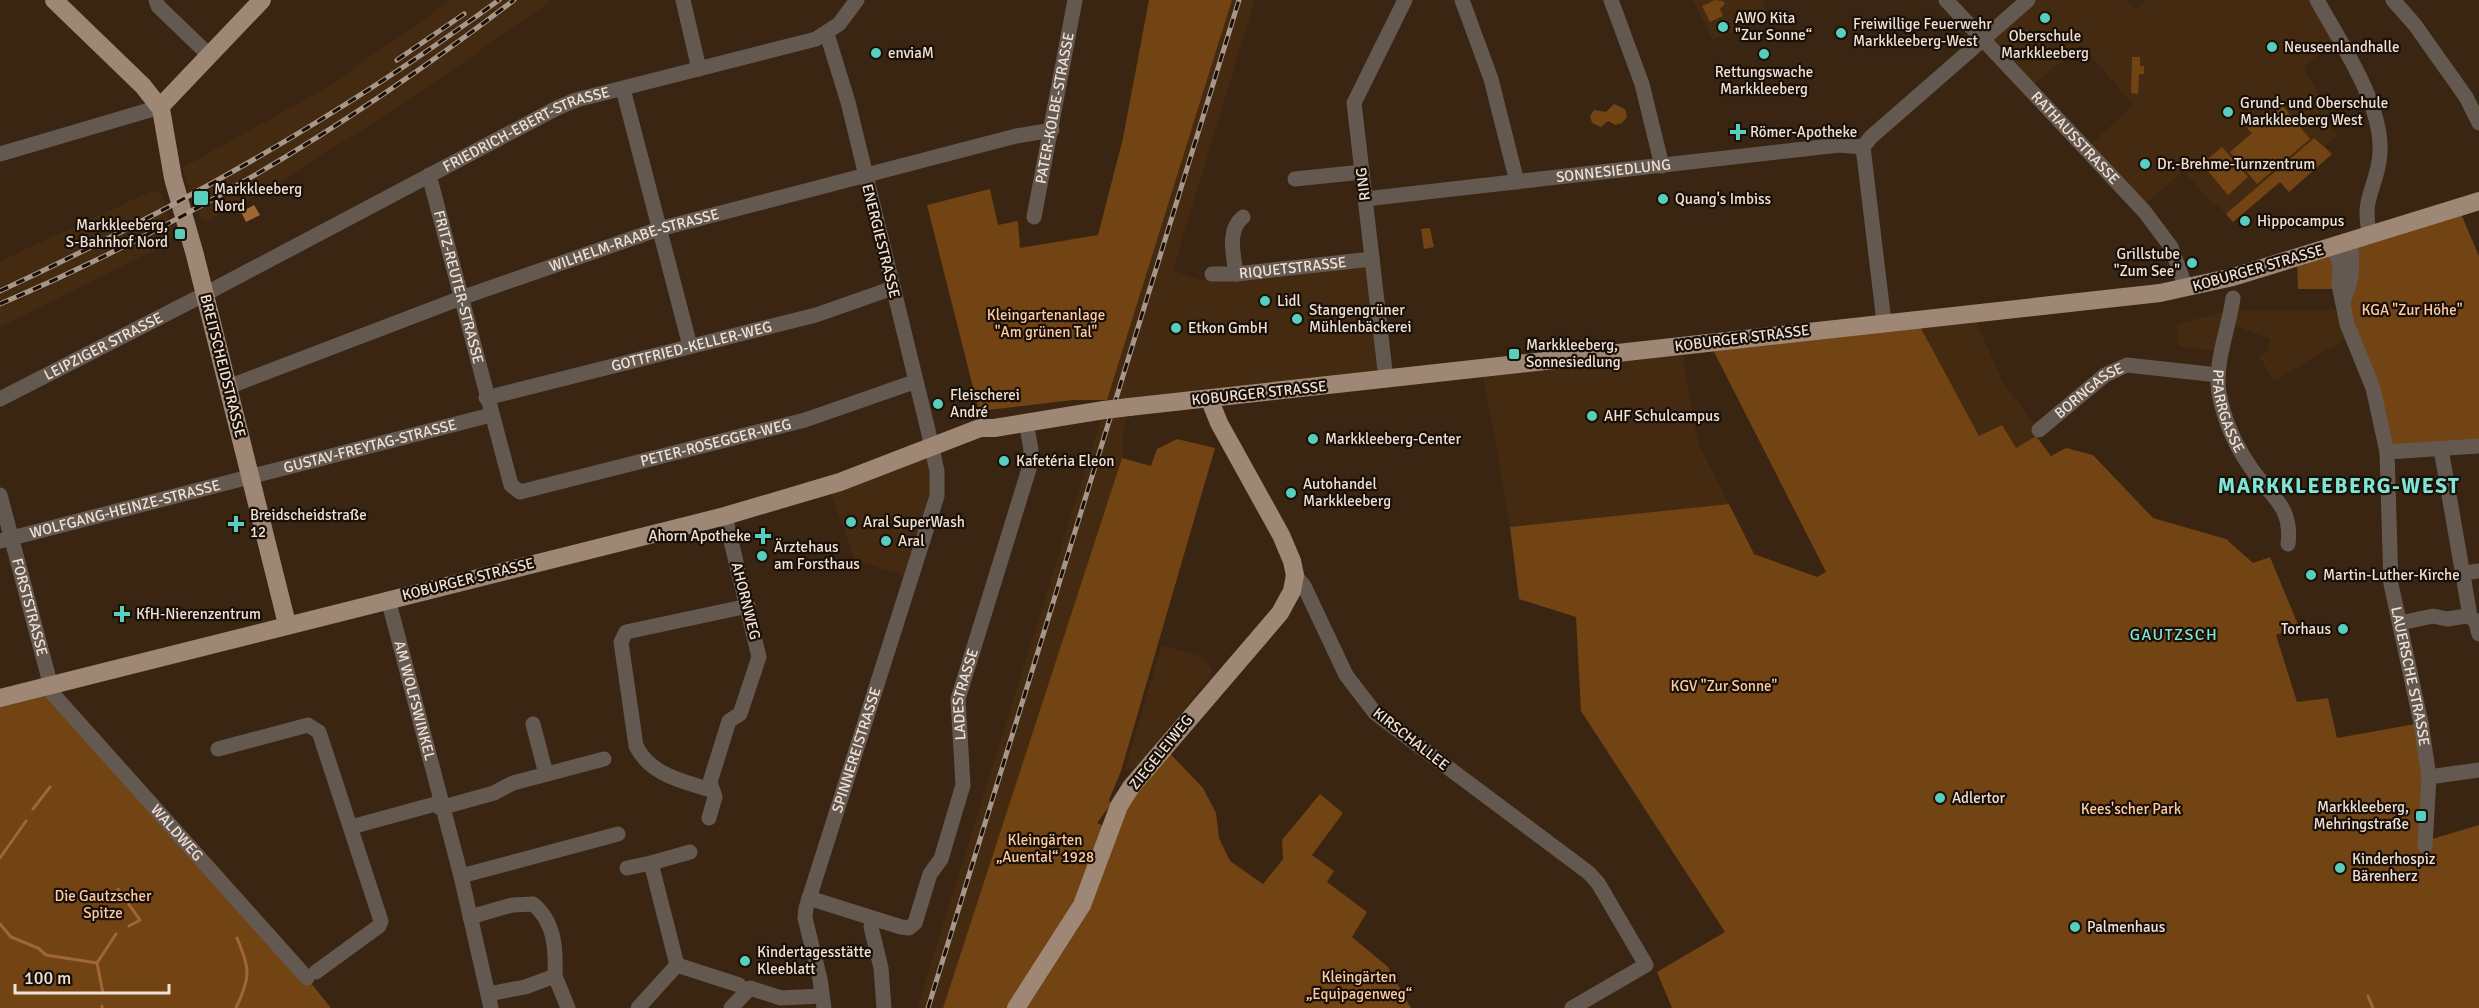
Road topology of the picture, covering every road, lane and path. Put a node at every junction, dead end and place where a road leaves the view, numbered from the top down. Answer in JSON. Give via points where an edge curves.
{"nodes":[{"id":1,"x":54,"y":0,"type":"edge"},
{"id":2,"x":156,"y":0,"type":"edge"},
{"id":3,"x":262,"y":0,"type":"edge"},
{"id":4,"x":683,"y":0,"type":"edge"},
{"id":5,"x":857,"y":0,"type":"edge"},
{"id":6,"x":1075,"y":0,"type":"edge"},
{"id":7,"x":1405,"y":0,"type":"edge"},
{"id":8,"x":1462,"y":0,"type":"edge"},
{"id":9,"x":1611,"y":0,"type":"edge"},
{"id":10,"x":1946,"y":0,"type":"edge"},
{"id":11,"x":2028,"y":0,"type":"edge"},
{"id":12,"x":2317,"y":0,"type":"edge"},
{"id":13,"x":2393,"y":0,"type":"edge"},
{"id":14,"x":827,"y":34,"type":"junction"},
{"id":15,"x":1983,"y":40,"type":"junction"},
{"id":16,"x":210,"y":56,"type":"junction"},
{"id":17,"x":699,"y":69,"type":"junction"},
{"id":18,"x":187,"y":81,"type":"junction"},
{"id":19,"x":143,"y":86,"type":"junction"},
{"id":20,"x":623,"y":89,"type":"junction"},
{"id":21,"x":160,"y":107,"type":"junction"},
{"id":22,"x":2479,"y":123,"type":"edge"},
{"id":23,"x":1052,"y":130,"type":"junction"},
{"id":24,"x":1863,"y":147,"type":"junction"},
{"id":25,"x":0,"y":154,"type":"edge"},
{"id":26,"x":1662,"y":166,"type":"junction"},
{"id":27,"x":1362,"y":172,"type":"junction"},
{"id":28,"x":429,"y":175,"type":"junction"},
{"id":29,"x":865,"y":175,"type":"junction"},
{"id":30,"x":1294,"y":179,"type":"dead end"},
{"id":31,"x":1517,"y":182,"type":"junction"},
{"id":32,"x":1365,"y":199,"type":"junction"},
{"id":33,"x":2479,"y":201,"type":"edge"},
{"id":34,"x":1034,"y":217,"type":"dead end"},
{"id":35,"x":1243,"y":218,"type":"dead end"},
{"id":36,"x":658,"y":228,"type":"junction"},
{"id":37,"x":2370,"y":235,"type":"junction"},
{"id":38,"x":2342,"y":244,"type":"junction"},
{"id":39,"x":1372,"y":259,"type":"junction"},
{"id":40,"x":1212,"y":274,"type":"dead end"},
{"id":41,"x":1236,"y":274,"type":"junction"},
{"id":42,"x":893,"y":288,"type":"junction"},
{"id":43,"x":2186,"y":288,"type":"junction"},
{"id":44,"x":205,"y":294,"type":"junction"},
{"id":45,"x":461,"y":298,"type":"junction"},
{"id":46,"x":2233,"y":298,"type":"dead end"},
{"id":47,"x":1884,"y":322,"type":"junction"},
{"id":48,"x":690,"y":346,"type":"junction"},
{"id":49,"x":2218,"y":375,"type":"junction"},
{"id":50,"x":1386,"y":379,"type":"junction"},
{"id":51,"x":914,"y":382,"type":"junction"},
{"id":52,"x":228,"y":387,"type":"junction"},
{"id":53,"x":486,"y":398,"type":"junction"},
{"id":54,"x":1209,"y":398,"type":"junction"},
{"id":55,"x":0,"y":399,"type":"edge"},
{"id":56,"x":491,"y":415,"type":"junction"},
{"id":57,"x":1026,"y":422,"type":"junction"},
{"id":58,"x":2039,"y":430,"type":"dead end"},
{"id":59,"x":2479,"y":446,"type":"edge"},
{"id":60,"x":932,"y":449,"type":"junction"},
{"id":61,"x":2441,"y":449,"type":"junction"},
{"id":62,"x":2387,"y":452,"type":"junction"},
{"id":63,"x":250,"y":477,"type":"junction"},
{"id":64,"x":516,"y":490,"type":"joint"},
{"id":65,"x":0,"y":495,"type":"edge"},
{"id":66,"x":725,"y":516,"type":"junction"},
{"id":67,"x":5,"y":540,"type":"edge"},
{"id":68,"x":2288,"y":544,"type":"dead end"},
{"id":69,"x":2471,"y":572,"type":"edge"},
{"id":70,"x":1295,"y":575,"type":"junction"},
{"id":71,"x":388,"y":599,"type":"junction"},
{"id":72,"x":748,"y":606,"type":"junction"},
{"id":73,"x":2467,"y":616,"type":"junction"},
{"id":74,"x":2400,"y":623,"type":"junction"},
{"id":75,"x":287,"y":624,"type":"junction"},
{"id":76,"x":2479,"y":634,"type":"edge"},
{"id":77,"x":50,"y":685,"type":"junction"},
{"id":78,"x":0,"y":698,"type":"edge"},
{"id":79,"x":533,"y":724,"type":"dead end"},
{"id":80,"x":218,"y":749,"type":"dead end"},
{"id":81,"x":604,"y":759,"type":"dead end"},
{"id":82,"x":2479,"y":770,"type":"edge"},
{"id":83,"x":546,"y":774,"type":"junction"},
{"id":84,"x":2429,"y":777,"type":"junction"},
{"id":85,"x":713,"y":791,"type":"junction"},
{"id":86,"x":440,"y":805,"type":"junction"},
{"id":87,"x":709,"y":818,"type":"dead end"},
{"id":88,"x":351,"y":827,"type":"junction"},
{"id":89,"x":618,"y":834,"type":"dead end"},
{"id":90,"x":2425,"y":846,"type":"dead end"},
{"id":91,"x":690,"y":852,"type":"dead end"},
{"id":92,"x":651,"y":863,"type":"junction"},
{"id":93,"x":627,"y":868,"type":"dead end"},
{"id":94,"x":460,"y":876,"type":"junction"},
{"id":95,"x":809,"y":898,"type":"junction"},
{"id":96,"x":470,"y":917,"type":"junction"},
{"id":97,"x":873,"y":919,"type":"junction"},
{"id":98,"x":677,"y":965,"type":"junction"},
{"id":99,"x":555,"y":976,"type":"junction"},
{"id":100,"x":739,"y":985,"type":"dead end"},
{"id":101,"x":490,"y":1001,"type":"edge"},
{"id":102,"x":823,"y":1002,"type":"edge"},
{"id":103,"x":568,"y":1008,"type":"edge"},
{"id":104,"x":638,"y":1008,"type":"edge"},
{"id":105,"x":731,"y":1008,"type":"edge"},
{"id":106,"x":884,"y":1008,"type":"edge"},
{"id":107,"x":1016,"y":1008,"type":"edge"},
{"id":108,"x":1572,"y":1008,"type":"edge"}],
"edges":[{"from":1,"to":19,"type":"main road"},
{"from":2,"to":16,"type":"street"},
{"from":3,"to":16,"type":"main road"},
{"from":4,"to":17,"type":"street"},
{"from":5,"to":14,"type":"street","name":"FRIEDRICH-EBERT-STRASSE"},
{"from":6,"to":23,"type":"street","name":"PATER-KOLBE-STRASSE"},
{"from":7,"to":27,"type":"street","name":"RING","via":[[1354,103]]},
{"from":8,"to":31,"type":"street","via":[[1491,79]]},
{"from":9,"to":26,"type":"street","via":[[1642,84]]},
{"from":10,"to":15,"type":"street","name":"RATHAUSSTRASSE"},
{"from":11,"to":15,"type":"street"},
{"from":12,"to":37,"type":"street","via":[[2375,117],[2380,155],[2365,211]]},
{"from":13,"to":22,"type":"street","via":[[2422,34],[2466,97]]},
{"from":14,"to":17,"type":"street","name":"FRIEDRICH-EBERT-STRASSE"},
{"from":14,"to":29,"type":"street","name":"ENERGIESTRASSE"},
{"from":15,"to":24,"type":"street"},
{"from":15,"to":43,"type":"street","name":"RATHAUSSTRASSE","via":[[2144,211],[2171,247]]},
{"from":16,"to":18,"type":"main road"},
{"from":17,"to":20,"type":"street","name":"FRIEDRICH-EBERT-STRASSE"},
{"from":18,"to":19,"type":"main road","via":[[167,87]]},
{"from":18,"to":21,"type":"main road"},
{"from":19,"to":21,"type":"main road"},
{"from":20,"to":28,"type":"street","name":"FRIEDRICH-EBERT-STRASSE","via":[[557,108]]},
{"from":20,"to":36,"type":"street"},
{"from":21,"to":25,"type":"street"},
{"from":21,"to":44,"type":"main road","name":"BREITSCHEIDSTRASSE","via":[[173,178]]},
{"from":23,"to":29,"type":"street","name":"WILHELM-RAABE-STRASSE"},
{"from":23,"to":34,"type":"street","name":"PATER-KOLBE-STRASSE"},
{"from":24,"to":26,"type":"street","name":"SONNESIEDLUNG","via":[[1839,146]]},
{"from":24,"to":47,"type":"street"},
{"from":26,"to":31,"type":"street","name":"SONNESIEDLUNG"},
{"from":27,"to":30,"type":"street"},
{"from":27,"to":32,"type":"street","name":"RING"},
{"from":28,"to":44,"type":"street","name":"FRIEDRICH-EBERT-STRASSE"},
{"from":28,"to":45,"type":"street","name":"FRITZ-REUTER-STRASSE"},
{"from":29,"to":36,"type":"street","name":"WILHELM-RAABE-STRASSE"},
{"from":29,"to":42,"type":"street","name":"ENERGIESTRASSE"},
{"from":31,"to":32,"type":"street","name":"SONNESIEDLUNG"},
{"from":32,"to":39,"type":"street","name":"RING"},
{"from":33,"to":37,"type":"main road","name":"KOBURGER STRASSE"},
{"from":35,"to":41,"type":"street","via":[[1235,227],[1232,242]]},
{"from":36,"to":45,"type":"street","name":"WILHELM-RAABE-STRASSE"},
{"from":36,"to":48,"type":"street"},
{"from":37,"to":38,"type":"main road","name":"KOBURGER STRASSE"},
{"from":38,"to":43,"type":"main road","name":"KOBURGER STRASSE"},
{"from":38,"to":62,"type":"street","name":"LAUERSCHE STRASSE","via":[[2339,285],[2347,324],[2373,388]]},
{"from":39,"to":41,"type":"street","name":"RIQUETSTRASSE"},
{"from":39,"to":50,"type":"street","name":"RING"},
{"from":40,"to":41,"type":"street","name":"RIQUETSTRASSE"},
{"from":42,"to":48,"type":"street","name":"GOTTFRIED-KELLER-WEG","via":[[816,315]]},
{"from":42,"to":51,"type":"street","name":"ENERGIESTRASSE"},
{"from":43,"to":47,"type":"main road","name":"KOBURGER STRASSE"},
{"from":44,"to":52,"type":"main road","name":"BREITSCHEIDSTRASSE"},
{"from":44,"to":55,"type":"street","name":"LEIPZIGER STRASSE"},
{"from":45,"to":52,"type":"street","name":"WILHELM-RAABE-STRASSE"},
{"from":45,"to":53,"type":"street","name":"FRITZ-REUTER-STRASSE"},
{"from":46,"to":49,"type":"street","name":"PFARRGASSE"},
{"from":47,"to":50,"type":"main road","name":"KOBURGER STRASSE"},
{"from":48,"to":53,"type":"street","name":"GOTTFRIED-KELLER-WEG"},
{"from":49,"to":58,"type":"street","name":"BORNGASSE","via":[[2127,365],[2105,375]]},
{"from":49,"to":68,"type":"street","name":"PFARRGASSE","via":[[2226,421],[2235,444],[2250,468],[2275,495],[2290,526]]},
{"from":50,"to":54,"type":"main road","name":"KOBURGER STRASSE"},
{"from":51,"to":60,"type":"street","name":"ENERGIESTRASSE"},
{"from":51,"to":64,"type":"street","name":"PETER-ROSEGGER-WEG","via":[[805,420]]},
{"from":52,"to":63,"type":"main road","name":"BREITSCHEIDSTRASSE"},
{"from":53,"to":56,"type":"street","name":"FRITZ-REUTER-STRASSE"},
{"from":54,"to":57,"type":"main road","name":"KOBURGER STRASSE","bridge":true},
{"from":54,"to":70,"type":"main road","name":"KIRSCHALLEE","via":[[1281,535]]},
{"from":56,"to":63,"type":"street","name":"GUSTAV-FREYTAG-STRASSE"},
{"from":56,"to":64,"type":"street","name":"FRITZ-REUTER-STRASSE","via":[[511,485]]},
{"from":57,"to":60,"type":"main road","name":"KOBURGER STRASSE","via":[[994,428],[963,444]]},
{"from":57,"to":97,"type":"street","name":"LADESTRASSE","via":[[1031,449],[1029,468],[958,699],[963,785],[915,923],[909,928]]},
{"from":59,"to":61,"type":"street"},
{"from":60,"to":66,"type":"main road","name":"KOBURGER STRASSE","via":[[840,482]]},
{"from":60,"to":95,"type":"street","name":"SPINNEREISTRASSE","via":[[937,496]]},
{"from":61,"to":62,"type":"street"},
{"from":61,"to":69,"type":"street"},
{"from":62,"to":74,"type":"street","name":"LAUERSCHE STRASSE","via":[[2391,584]]},
{"from":63,"to":67,"type":"street","name":"WOLFGANG-HEINZE-STRASSE"},
{"from":63,"to":75,"type":"main road","name":"BREITSCHEIDSTRASSE"},
{"from":65,"to":67,"type":"street","name":"FORSTSTRASSE"},
{"from":66,"to":71,"type":"main road","name":"KOBURGER STRASSE"},
{"from":66,"to":72,"type":"street","name":"AHORNWEG"},
{"from":67,"to":77,"type":"street","name":"FORSTSTRASSE"},
{"from":69,"to":73,"type":"street"},
{"from":70,"to":107,"type":"main road","name":"ZIEGELEIWEG","via":[[1292,591],[1280,613],[1131,787],[1119,806],[1082,905]]},
{"from":70,"to":108,"type":"street","name":"KIRSCHALLEE","via":[[1304,586],[1346,675],[1375,714],[1598,883],[1646,965]]},
{"from":71,"to":75,"type":"main road","name":"KOBURGER STRASSE"},
{"from":71,"to":86,"type":"street","name":"AM WOLFSWINKEL"},
{"from":72,"to":85,"type":"street","name":"AHORNWEG","via":[[759,657],[740,714],[729,721],[710,782]]},
{"from":72,"to":85,"type":"street","via":[[626,632],[621,642],[636,746],[641,755],[661,773]]},
{"from":73,"to":74,"type":"street","via":[[2433,616]]},
{"from":73,"to":76,"type":"street","via":[[2475,620]]},
{"from":74,"to":84,"type":"street","name":"LAUERSCHE STRASSE"},
{"from":75,"to":77,"type":"main road","name":"KOBURGER STRASSE"},
{"from":77,"to":78,"type":"main road","name":"KOBURGER STRASSE"},
{"from":77,"to":88,"type":"street","name":"WALDWEG","via":[[53,694],[111,760],[312,975],[381,921]]},
{"from":79,"to":83,"type":"street"},
{"from":80,"to":88,"type":"street","via":[[308,725],[319,732]]},
{"from":81,"to":83,"type":"street"},
{"from":82,"to":84,"type":"street"},
{"from":83,"to":86,"type":"street","via":[[494,793]]},
{"from":84,"to":90,"type":"street","name":"LAUERSCHE STRASSE"},
{"from":85,"to":87,"type":"street","name":"AHORNWEG"},
{"from":86,"to":88,"type":"street"},
{"from":86,"to":94,"type":"street","name":"AM WOLFSWINKEL"},
{"from":89,"to":94,"type":"street"},
{"from":91,"to":92,"type":"street"},
{"from":92,"to":93,"type":"street"},
{"from":92,"to":98,"type":"street"},
{"from":94,"to":96,"type":"street","name":"AM WOLFSWINKEL"},
{"from":95,"to":97,"type":"street"},
{"from":95,"to":102,"type":"street","name":"SPINNEREISTRASSE","via":[[805,918]]},
{"from":96,"to":99,"type":"street","via":[[512,905],[533,904],[545,914],[553,938]]},
{"from":96,"to":101,"type":"street","name":"AM WOLFSWINKEL"},
{"from":97,"to":106,"type":"street"},
{"from":98,"to":100,"type":"street"},
{"from":98,"to":104,"type":"street"},
{"from":99,"to":101,"type":"street"},
{"from":99,"to":103,"type":"street"},
{"from":102,"to":105,"type":"street","via":[[781,998],[750,988]]}]}
